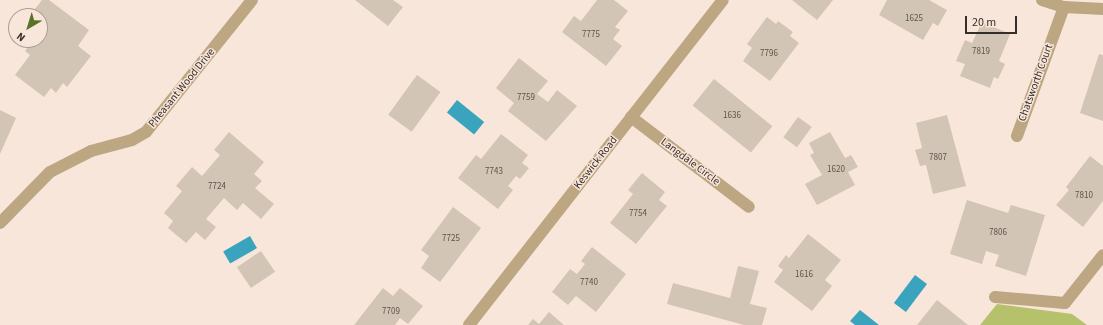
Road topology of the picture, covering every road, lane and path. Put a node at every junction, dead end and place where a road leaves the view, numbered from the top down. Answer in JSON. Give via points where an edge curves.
{"nodes":[{"id":1,"x":252,"y":0,"type":"edge"},
{"id":2,"x":723,"y":0,"type":"edge"},
{"id":3,"x":1042,"y":0,"type":"edge"},
{"id":4,"x":1064,"y":7,"type":"junction"},
{"id":5,"x":1103,"y":9,"type":"edge"},
{"id":6,"x":631,"y":117,"type":"junction"},
{"id":7,"x":1017,"y":136,"type":"dead end"},
{"id":8,"x":750,"y":208,"type":"dead end"},
{"id":9,"x":0,"y":223,"type":"edge"},
{"id":10,"x":1103,"y":255,"type":"edge"},
{"id":11,"x":995,"y":297,"type":"dead end"},
{"id":12,"x":469,"y":325,"type":"edge"}],
"edges":[{"from":1,"to":9,"type":"street","name":"Pheasant Wood Drive","via":[[146,132],[132,140],[91,151],[50,172]]},
{"from":2,"to":6,"type":"street","name":"Keswick Road"},
{"from":3,"to":4,"type":"street"},
{"from":4,"to":5,"type":"street"},
{"from":4,"to":7,"type":"street","name":"Chatsworth Court"},
{"from":6,"to":8,"type":"street","name":"Langdale Circle"},
{"from":6,"to":12,"type":"street","name":"Keswick Road"},
{"from":10,"to":11,"type":"street","via":[[1065,303]]}]}
